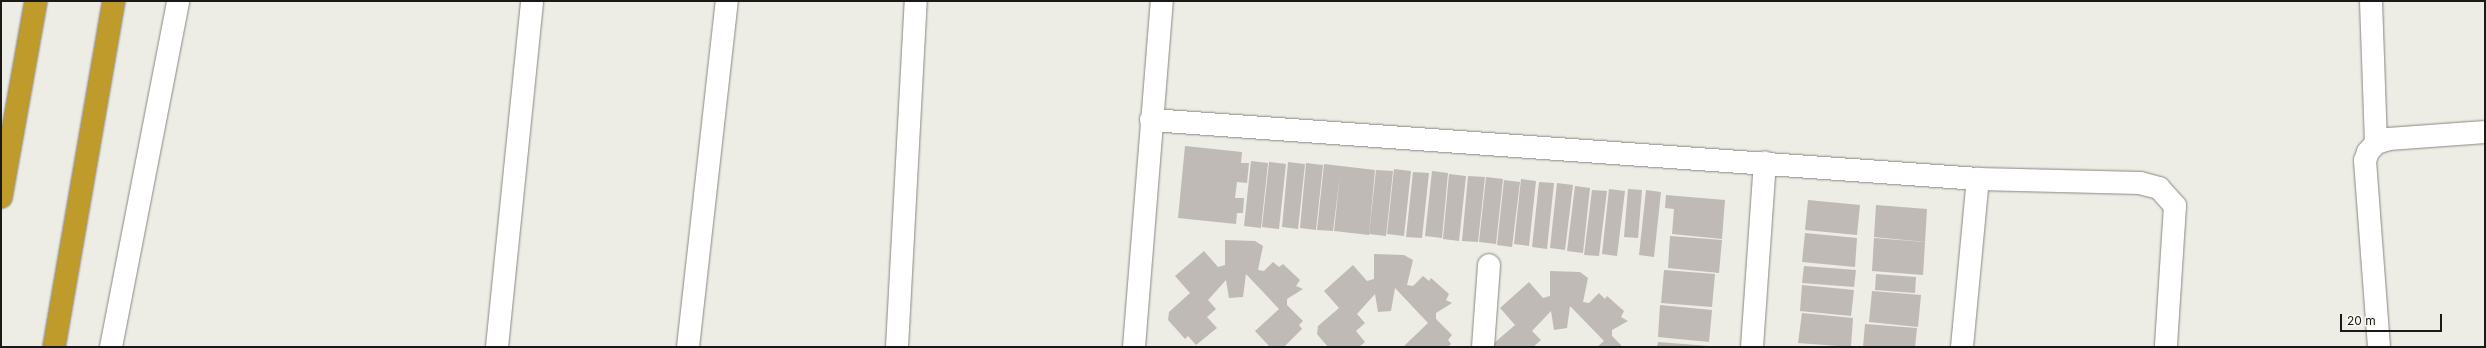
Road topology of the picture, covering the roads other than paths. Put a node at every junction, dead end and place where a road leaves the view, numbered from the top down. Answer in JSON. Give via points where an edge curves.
{"nodes":[{"id":1,"x":36,"y":1,"type":"edge"},
{"id":2,"x":114,"y":1,"type":"edge"},
{"id":3,"x":178,"y":1,"type":"edge"},
{"id":4,"x":532,"y":1,"type":"edge"},
{"id":5,"x":727,"y":1,"type":"edge"},
{"id":6,"x":916,"y":1,"type":"edge"},
{"id":7,"x":1162,"y":1,"type":"edge"},
{"id":8,"x":2371,"y":1,"type":"edge"},
{"id":9,"x":1152,"y":120,"type":"junction"},
{"id":10,"x":2485,"y":132,"type":"edge"},
{"id":11,"x":2376,"y":143,"type":"junction"},
{"id":12,"x":1765,"y":162,"type":"junction"},
{"id":13,"x":1978,"y":178,"type":"junction"},
{"id":14,"x":1,"y":197,"type":"edge"},
{"id":15,"x":1489,"y":265,"type":"dead end"},
{"id":16,"x":54,"y":347,"type":"edge"},
{"id":17,"x":112,"y":347,"type":"edge"},
{"id":18,"x":496,"y":347,"type":"edge"},
{"id":19,"x":688,"y":347,"type":"edge"},
{"id":20,"x":897,"y":347,"type":"edge"},
{"id":21,"x":1134,"y":347,"type":"edge"},
{"id":22,"x":1483,"y":347,"type":"edge"},
{"id":23,"x":1752,"y":347,"type":"edge"},
{"id":24,"x":1962,"y":347,"type":"edge"},
{"id":25,"x":2166,"y":347,"type":"edge"},
{"id":26,"x":2379,"y":347,"type":"edge"}],
"edges":[{"from":1,"to":14,"type":"highway"},
{"from":2,"to":16,"type":"highway"},
{"from":3,"to":17,"type":"street"},
{"from":4,"to":18,"type":"street"},
{"from":5,"to":19,"type":"street"},
{"from":6,"to":20,"type":"street"},
{"from":7,"to":9,"type":"street"},
{"from":8,"to":11,"type":"street"},
{"from":9,"to":12,"type":"street"},
{"from":9,"to":21,"type":"street"},
{"from":10,"to":11,"type":"street","via":[[2389,139]]},
{"from":11,"to":26,"type":"street","via":[[2365,161]]},
{"from":12,"to":13,"type":"street"},
{"from":12,"to":23,"type":"street"},
{"from":13,"to":24,"type":"street"},
{"from":13,"to":25,"type":"street","via":[[2140,183],[2159,188],[2175,206]]},
{"from":15,"to":22,"type":"street"}]}
